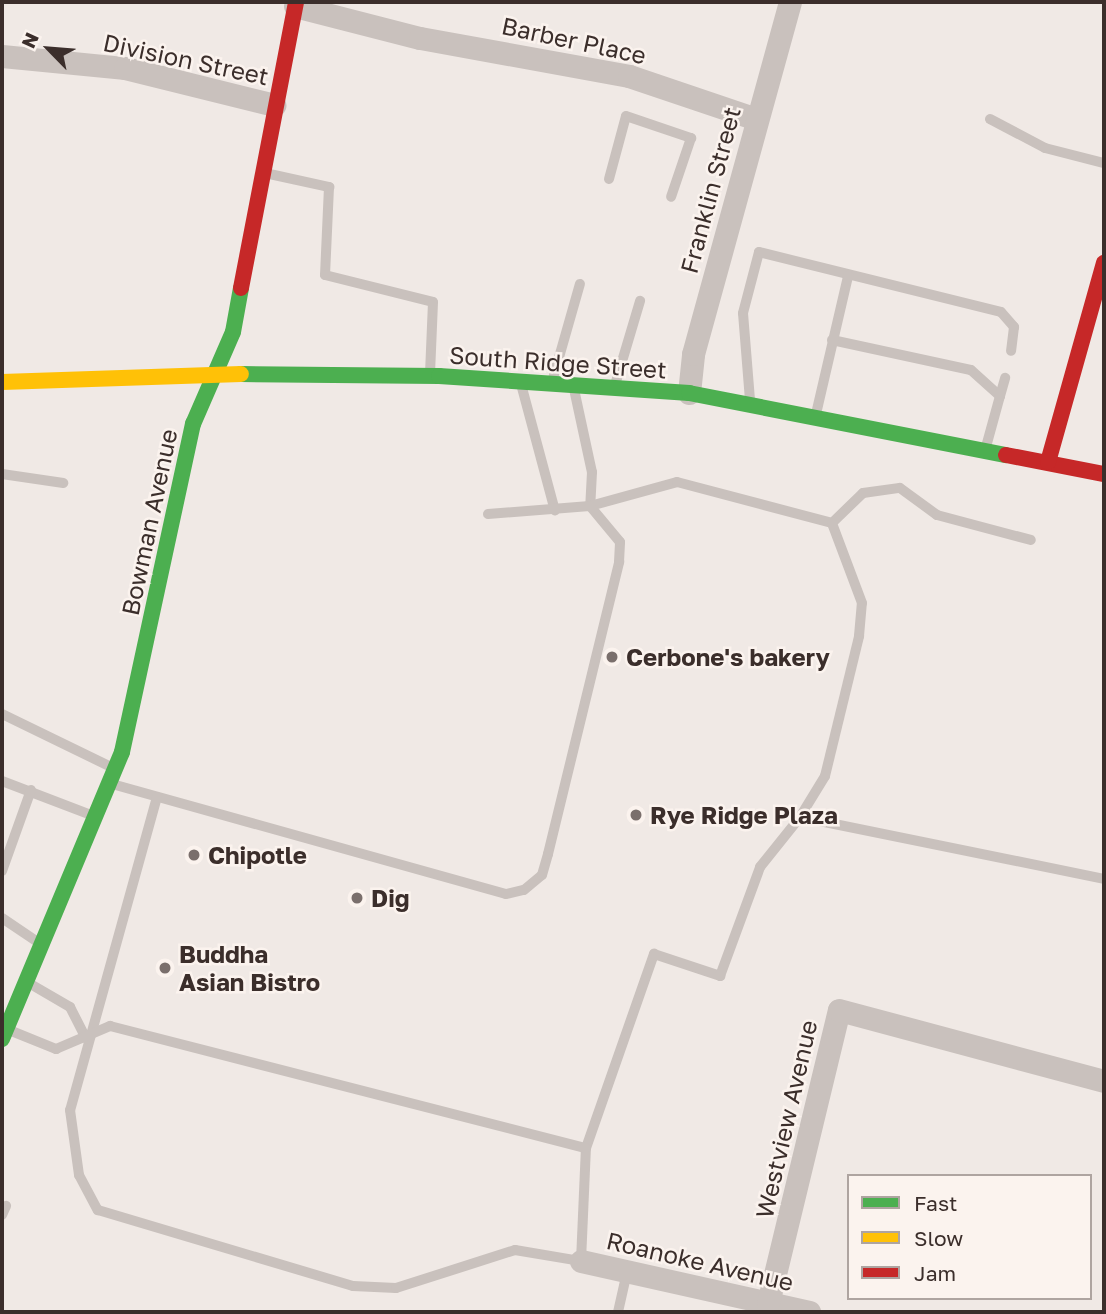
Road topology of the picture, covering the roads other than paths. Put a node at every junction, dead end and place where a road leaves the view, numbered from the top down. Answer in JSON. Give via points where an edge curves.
{"nodes":[{"id":1,"x":790,"y":2,"type":"edge"},
{"id":2,"x":296,"y":4,"type":"edge"},
{"id":3,"x":2,"y":56,"type":"edge"},
{"id":4,"x":275,"y":105,"type":"junction"},
{"id":5,"x":756,"y":119,"type":"junction"},
{"id":6,"x":990,"y":119,"type":"dead end"},
{"id":7,"x":1104,"y":163,"type":"edge"},
{"id":8,"x":263,"y":172,"type":"junction"},
{"id":9,"x":608,"y":179,"type":"dead end"},
{"id":10,"x":671,"y":197,"type":"dead end"},
{"id":11,"x":1104,"y":263,"type":"edge"},
{"id":12,"x":848,"y":276,"type":"junction"},
{"id":13,"x":580,"y":284,"type":"dead end"},
{"id":14,"x":640,"y":301,"type":"dead end"},
{"id":15,"x":832,"y":340,"type":"junction"},
{"id":16,"x":1011,"y":351,"type":"dead end"},
{"id":17,"x":214,"y":376,"type":"junction"},
{"id":18,"x":430,"y":376,"type":"junction"},
{"id":19,"x":1005,"y":378,"type":"dead end"},
{"id":20,"x":2,"y":382,"type":"edge"},
{"id":21,"x":520,"y":382,"type":"junction"},
{"id":22,"x":552,"y":384,"type":"junction"},
{"id":23,"x":573,"y":385,"type":"junction"},
{"id":24,"x":614,"y":388,"type":"junction"},
{"id":25,"x":689,"y":393,"type":"junction"},
{"id":26,"x":1000,"y":396,"type":"junction"},
{"id":27,"x":750,"y":403,"type":"junction"},
{"id":28,"x":816,"y":414,"type":"junction"},
{"id":29,"x":986,"y":449,"type":"junction"},
{"id":30,"x":1048,"y":462,"type":"junction"},
{"id":31,"x":2,"y":474,"type":"edge"},
{"id":32,"x":1104,"y":474,"type":"edge"},
{"id":33,"x":63,"y":484,"type":"dead end"},
{"id":34,"x":590,"y":506,"type":"junction"},
{"id":35,"x":555,"y":511,"type":"junction"},
{"id":36,"x":488,"y":513,"type":"dead end"},
{"id":37,"x":832,"y":523,"type":"junction"},
{"id":38,"x":1031,"y":540,"type":"dead end"},
{"id":39,"x":2,"y":714,"type":"edge"},
{"id":40,"x":113,"y":776,"type":"junction"},
{"id":41,"x":2,"y":782,"type":"edge"},
{"id":42,"x":31,"y":790,"type":"junction"},
{"id":43,"x":157,"y":797,"type":"junction"},
{"id":44,"x":97,"y":817,"type":"junction"},
{"id":45,"x":800,"y":817,"type":"junction"},
{"id":46,"x":2,"y":871,"type":"edge"},
{"id":47,"x":1104,"y":879,"type":"edge"},
{"id":48,"x":2,"y":918,"type":"edge"},
{"id":49,"x":41,"y":944,"type":"junction"},
{"id":50,"x":24,"y":980,"type":"junction"},
{"id":51,"x":5,"y":1027,"type":"edge"},
{"id":52,"x":86,"y":1038,"type":"junction"},
{"id":53,"x":1104,"y":1081,"type":"edge"},
{"id":54,"x":586,"y":1148,"type":"junction"},
{"id":55,"x":581,"y":1261,"type":"junction"},
{"id":56,"x":627,"y":1272,"type":"junction"},
{"id":57,"x":768,"y":1303,"type":"junction"},
{"id":58,"x":618,"y":1312,"type":"edge"},
{"id":59,"x":808,"y":1312,"type":"edge"}],
"edges":[{"from":1,"to":5,"type":"street","name":"Franklin Street"},
{"from":2,"to":4,"type":"street","name":"Bowman Avenue"},
{"from":2,"to":5,"type":"street","name":"Barber Place","via":[[420,38],[629,76]]},
{"from":3,"to":4,"type":"street","name":"Division Street","via":[[125,68]]},
{"from":4,"to":8,"type":"street","name":"Bowman Avenue"},
{"from":5,"to":25,"type":"street","name":"Franklin Street","via":[[693,354]]},
{"from":6,"to":7,"type":"lane","via":[[1045,148]]},
{"from":8,"to":17,"type":"street","name":"Bowman Avenue","via":[[233,332]]},
{"from":8,"to":18,"type":"lane","via":[[330,187],[324,275],[433,302]]},
{"from":9,"to":10,"type":"lane","via":[[626,116],[691,138]]},
{"from":11,"to":30,"type":"street"},
{"from":12,"to":15,"type":"lane"},
{"from":12,"to":16,"type":"lane","via":[[1001,312],[1014,327]]},
{"from":12,"to":27,"type":"lane","via":[[760,252],[743,313]]},
{"from":13,"to":22,"type":"lane"},
{"from":14,"to":24,"type":"lane"},
{"from":15,"to":26,"type":"lane","via":[[971,370]]},
{"from":15,"to":28,"type":"lane"},
{"from":17,"to":18,"type":"street","name":"South Ridge Street"},
{"from":17,"to":20,"type":"street","name":"South Ridge Street"},
{"from":17,"to":40,"type":"street","name":"Bowman Avenue","via":[[193,424]]},
{"from":18,"to":21,"type":"street","name":"South Ridge Street"},
{"from":19,"to":26,"type":"lane"},
{"from":21,"to":22,"type":"street","name":"South Ridge Street"},
{"from":21,"to":35,"type":"lane"},
{"from":22,"to":23,"type":"street","name":"South Ridge Street"},
{"from":23,"to":24,"type":"street","name":"South Ridge Street"},
{"from":23,"to":34,"type":"lane","via":[[592,472]]},
{"from":24,"to":25,"type":"street","name":"South Ridge Street"},
{"from":25,"to":27,"type":"street","name":"South Ridge Street"},
{"from":26,"to":29,"type":"lane"},
{"from":27,"to":28,"type":"street","name":"South Ridge Street"},
{"from":28,"to":29,"type":"street","name":"South Ridge Street"},
{"from":29,"to":30,"type":"street","name":"South Ridge Street"},
{"from":30,"to":32,"type":"street","name":"South Ridge Street"},
{"from":31,"to":33,"type":"lane"},
{"from":34,"to":35,"type":"lane"},
{"from":34,"to":37,"type":"lane","via":[[677,482]]},
{"from":34,"to":43,"type":"lane","via":[[620,542],[619,562],[542,875],[524,890],[506,894]]},
{"from":35,"to":36,"type":"lane"},
{"from":37,"to":38,"type":"lane","via":[[863,493],[900,488],[937,515]]},
{"from":37,"to":45,"type":"lane","via":[[862,603],[859,636],[825,776]]},
{"from":39,"to":40,"type":"lane"},
{"from":40,"to":43,"type":"lane"},
{"from":40,"to":44,"type":"street","name":"Bowman Avenue"},
{"from":41,"to":42,"type":"lane"},
{"from":42,"to":44,"type":"lane"},
{"from":42,"to":46,"type":"lane"},
{"from":43,"to":52,"type":"lane"},
{"from":44,"to":49,"type":"street","name":"Bowman Avenue"},
{"from":45,"to":47,"type":"lane"},
{"from":45,"to":54,"type":"lane","via":[[760,867],[720,976],[654,954]]},
{"from":48,"to":49,"type":"lane"},
{"from":49,"to":50,"type":"street","name":"Bowman Avenue"},
{"from":50,"to":51,"type":"street","name":"Bowman Avenue"},
{"from":50,"to":52,"type":"lane","via":[[70,1007]]},
{"from":51,"to":52,"type":"lane","via":[[56,1049]]},
{"from":52,"to":54,"type":"lane","via":[[110,1026]]},
{"from":52,"to":55,"type":"lane","via":[[70,1117],[79,1175],[98,1210],[354,1286],[396,1289],[515,1250]]},
{"from":53,"to":57,"type":"street","name":"Westview Avenue","via":[[839,1010]]},
{"from":54,"to":55,"type":"lane"},
{"from":55,"to":56,"type":"street","name":"Roanoke Avenue"},
{"from":56,"to":57,"type":"street","name":"Roanoke Avenue"},
{"from":56,"to":58,"type":"lane"},
{"from":57,"to":59,"type":"street","name":"Roanoke Avenue"}]}
